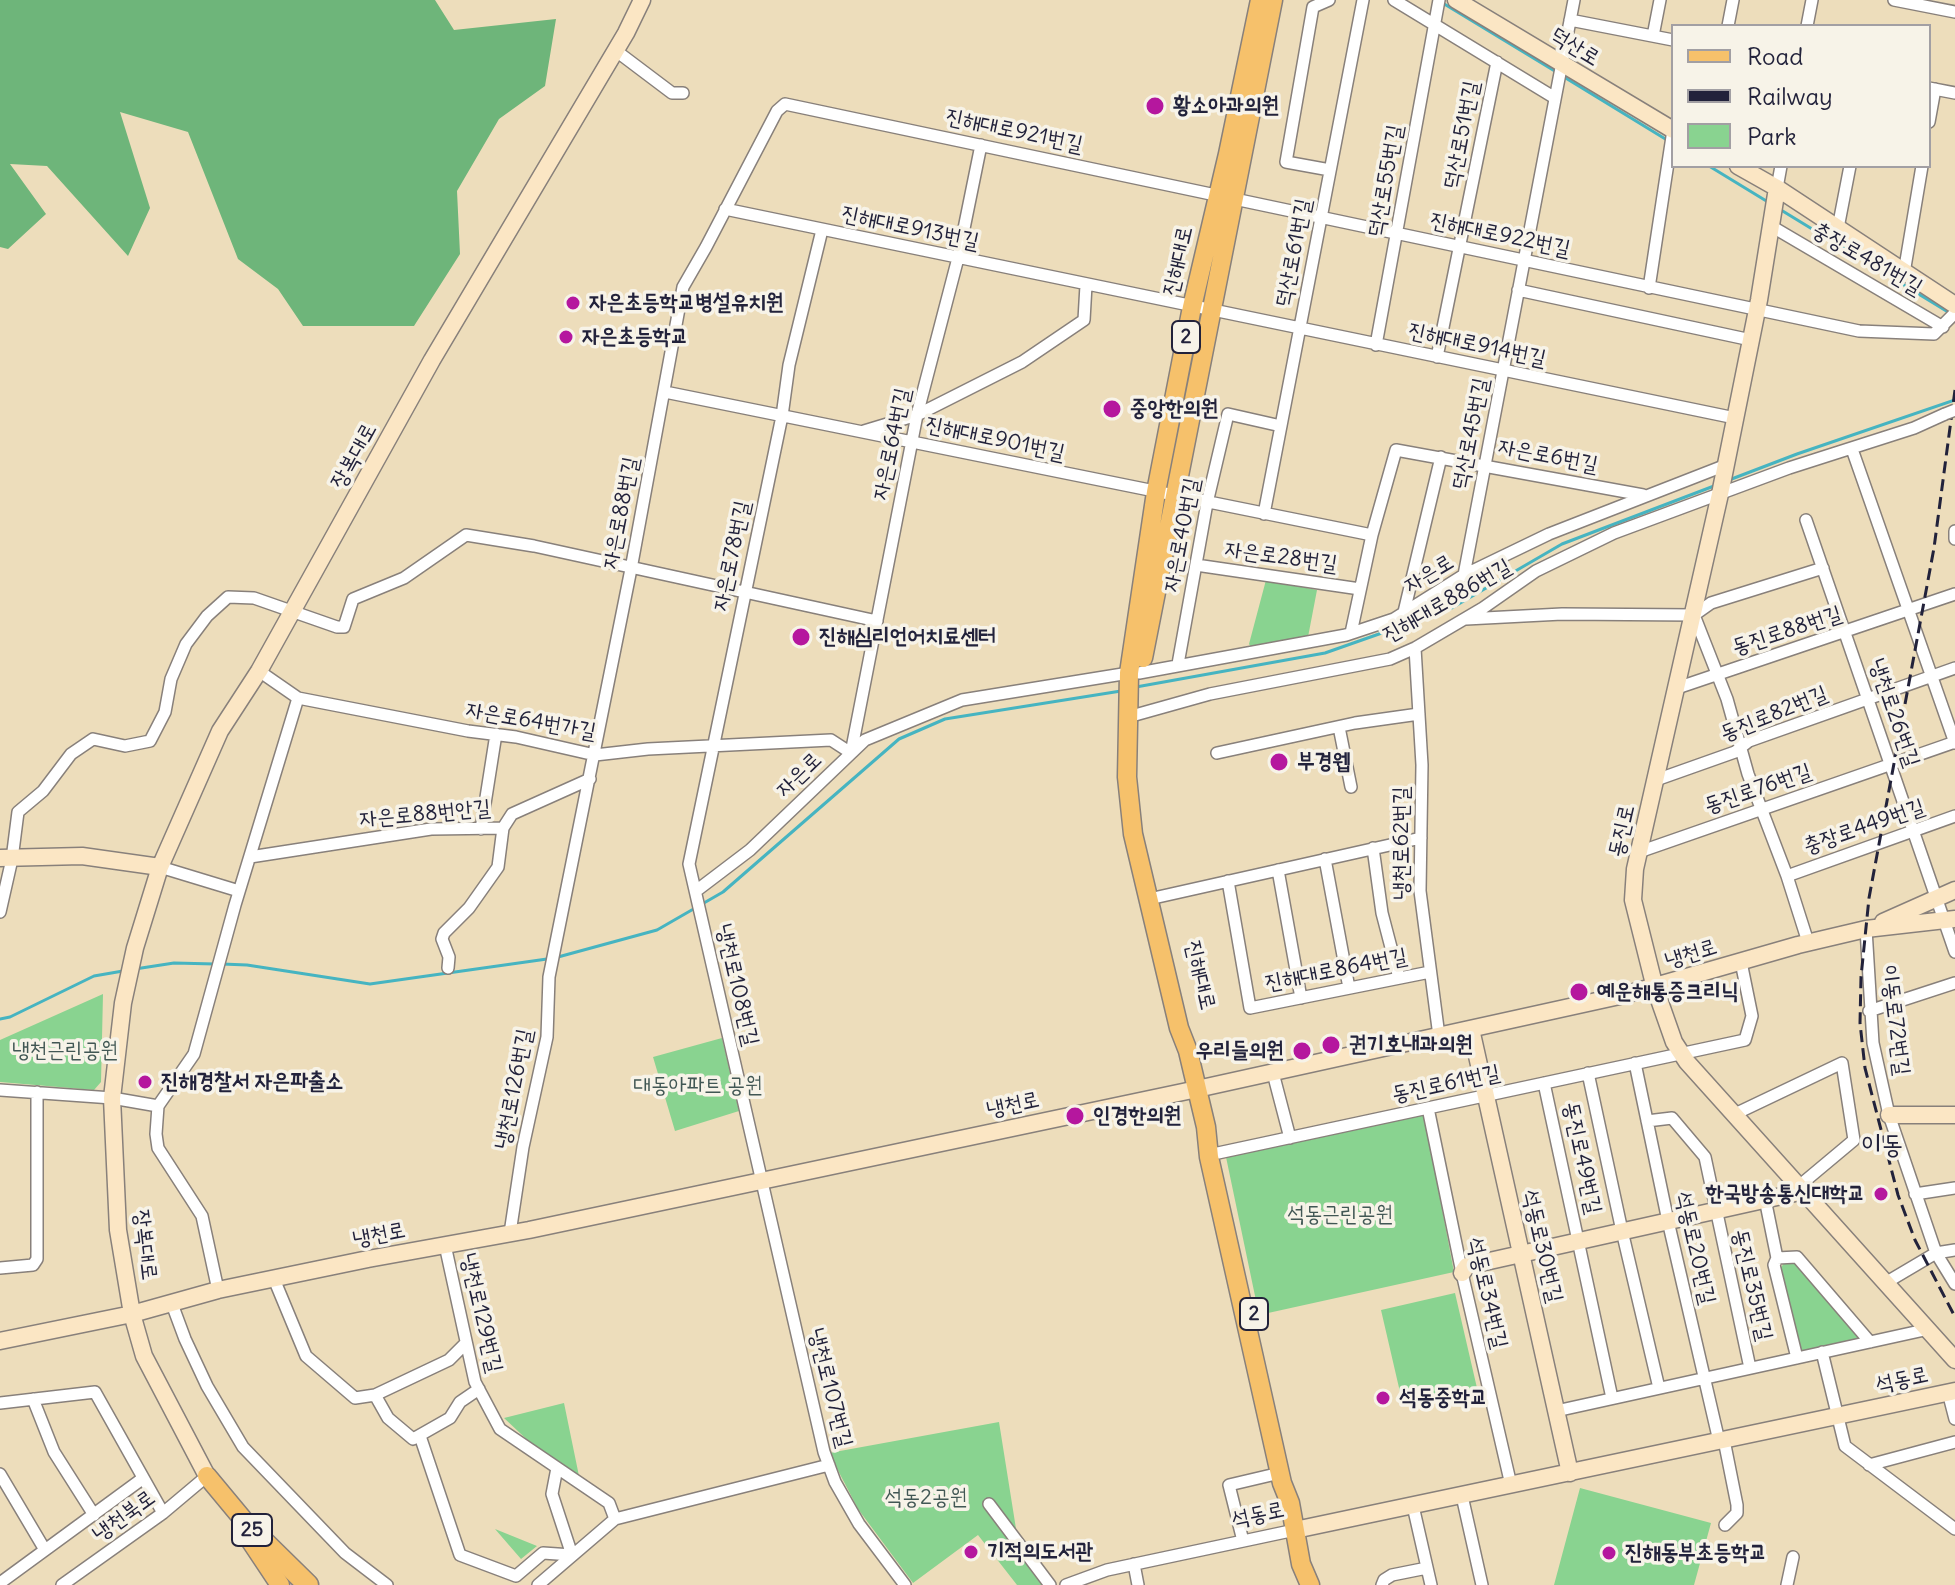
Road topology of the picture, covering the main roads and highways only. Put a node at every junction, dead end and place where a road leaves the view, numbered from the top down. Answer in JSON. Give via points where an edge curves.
{"nodes":[{"id":1,"x":1260,"y":0,"type":"edge"},
{"id":2,"x":1273,"y":0,"type":"edge"},
{"id":3,"x":1226,"y":195,"type":"junction"},
{"id":4,"x":1201,"y":309,"type":"junction"},
{"id":5,"x":1134,"y":675,"type":"junction"},
{"id":6,"x":1134,"y":705,"type":"junction"},
{"id":7,"x":1188,"y":1051,"type":"junction"},
{"id":8,"x":1206,"y":1127,"type":"junction"},
{"id":9,"x":1290,"y":1503,"type":"junction"},
{"id":10,"x":254,"y":1532,"type":"junction"},
{"id":11,"x":1301,"y":1564,"type":"junction"},
{"id":12,"x":280,"y":1585,"type":"edge"},
{"id":13,"x":297,"y":1585,"type":"edge"},
{"id":14,"x":308,"y":1585,"type":"edge"},
{"id":15,"x":1299,"y":1585,"type":"edge"},
{"id":16,"x":1310,"y":1585,"type":"edge"}],
"edges":[{"from":1,"to":3,"type":"main road","name":"진해대로","number":"2"},
{"from":2,"to":3,"type":"main road","name":"진해대로","number":"2"},
{"from":3,"to":4,"type":"main road","name":"진해대로","number":"2"},
{"from":4,"to":5,"type":"main road","name":"진해대로","number":"2","via":[[1175,496]]},
{"from":4,"to":5,"type":"main road","name":"진해대로","number":"2","via":[[1156,492]]},
{"from":5,"to":6,"type":"main road","number":"2"},
{"from":6,"to":7,"type":"main road","name":"진해대로","number":"2","via":[[1144,832],[1187,1023]]},
{"from":6,"to":7,"type":"main road","name":"진해대로","number":"2","via":[[1127,777],[1133,834]]},
{"from":7,"to":8,"type":"main road","number":"2"},
{"from":8,"to":9,"type":"main road","number":"2"},
{"from":8,"to":9,"type":"main road","number":"2","via":[[1218,1153],[1291,1481]]},
{"from":9,"to":11,"type":"main road","number":"2"},
{"from":10,"to":12,"type":"main road","number":"25","via":[[207,1476]]},
{"from":10,"to":13,"type":"main road","number":"25"},
{"from":10,"to":14,"type":"highway"},
{"from":11,"to":15,"type":"main road","number":"2"},
{"from":11,"to":16,"type":"main road","number":"2"}]}
